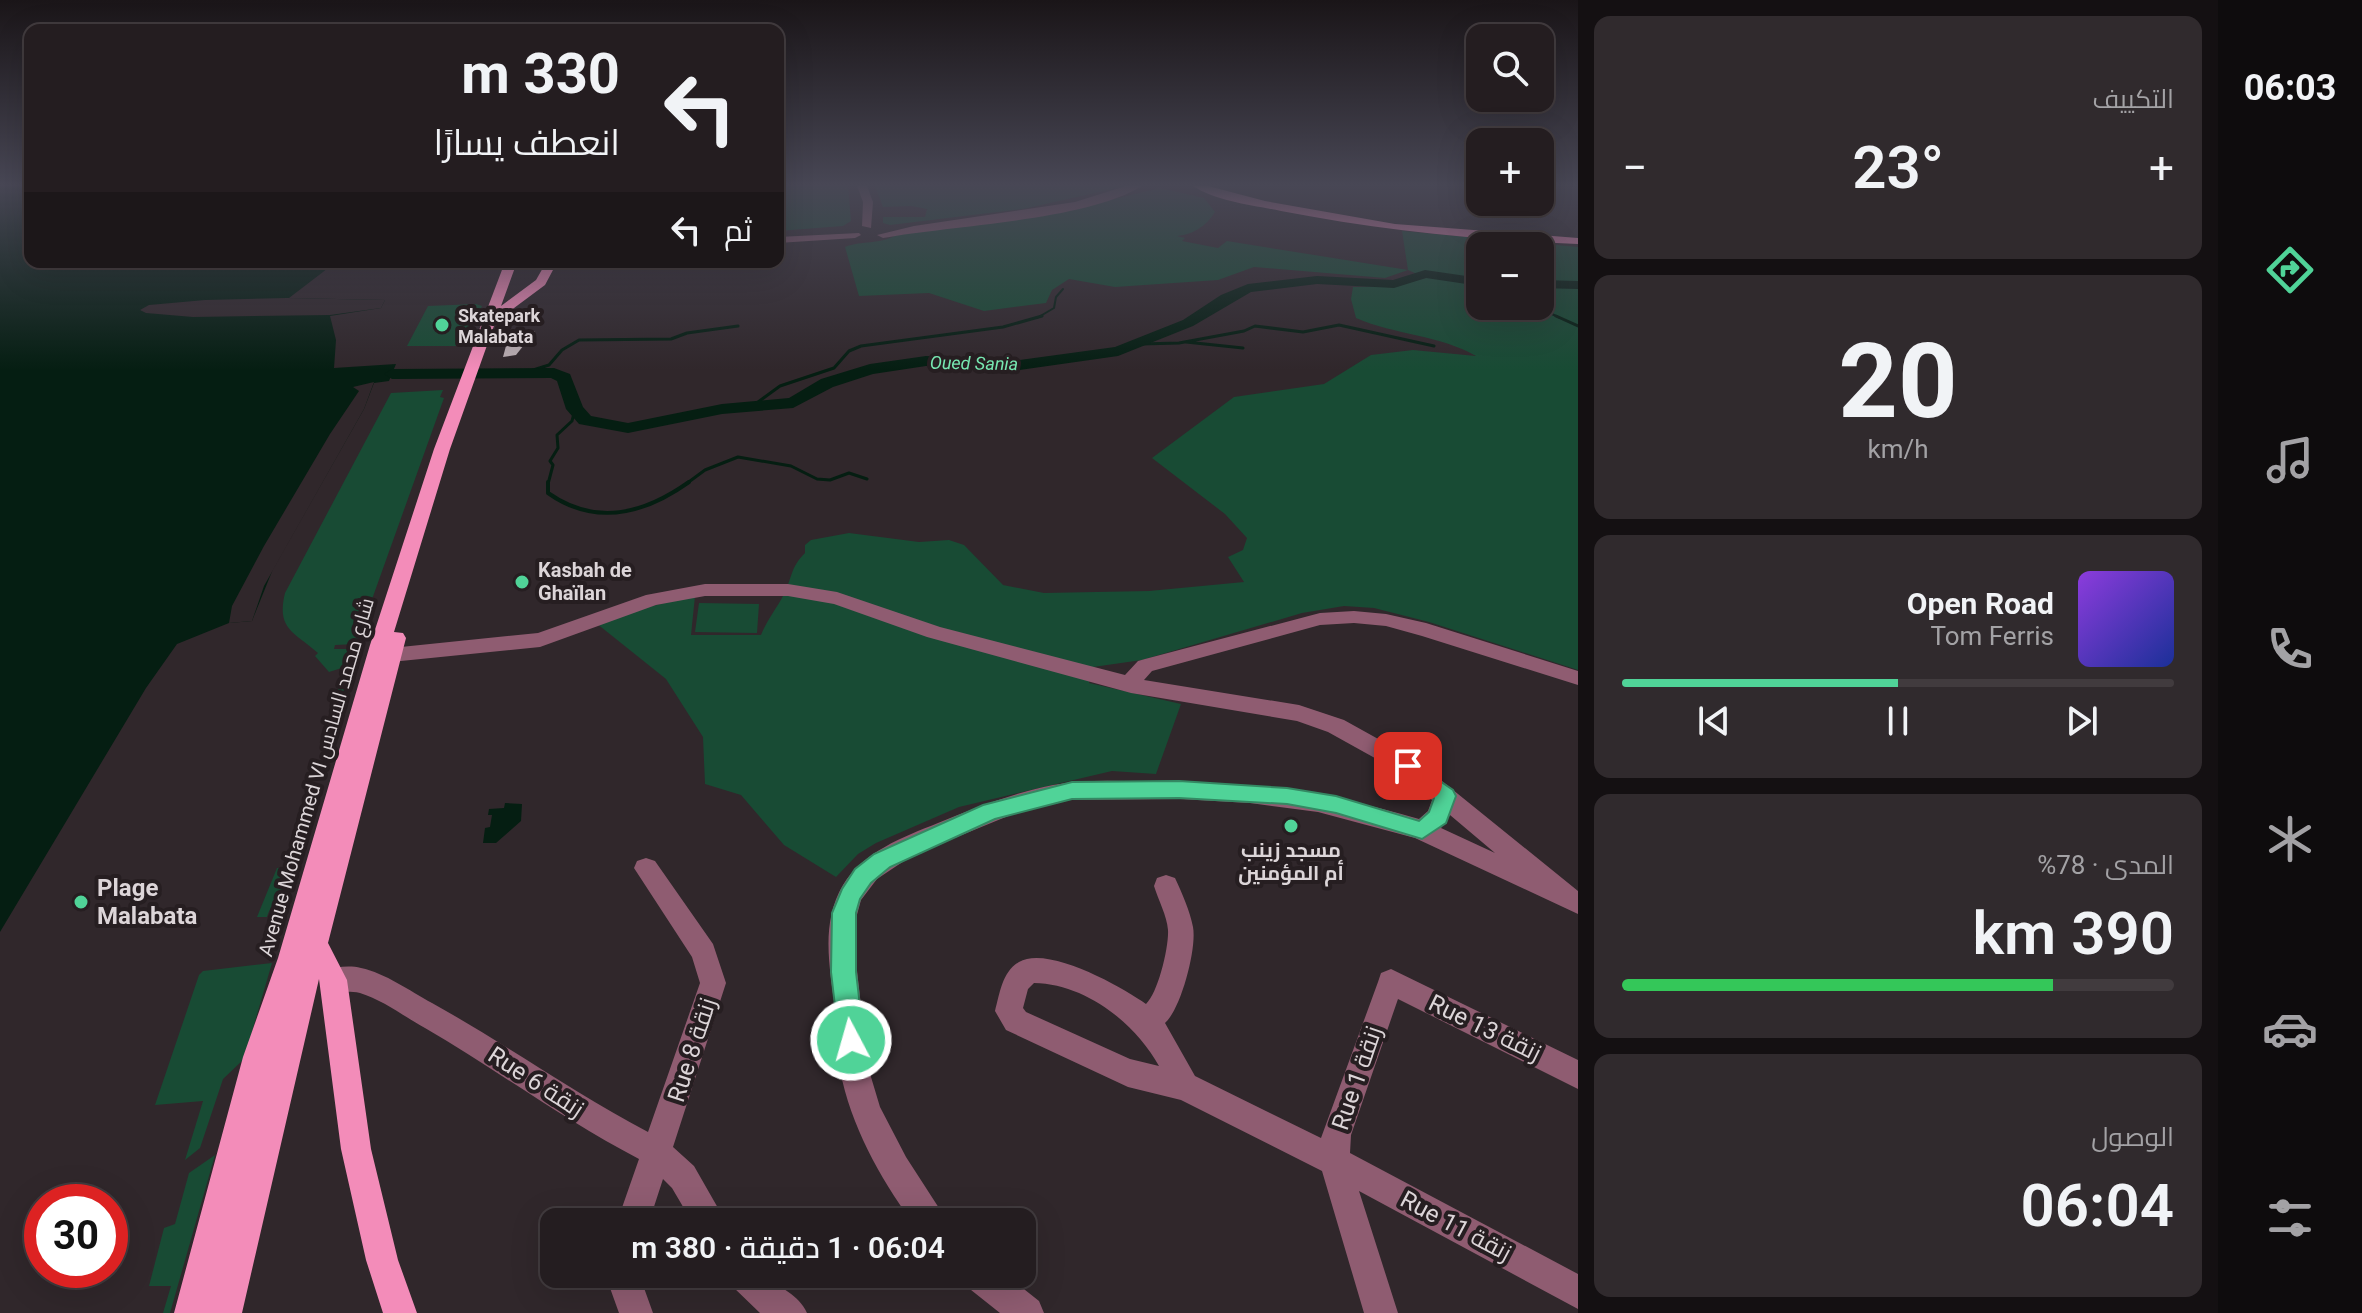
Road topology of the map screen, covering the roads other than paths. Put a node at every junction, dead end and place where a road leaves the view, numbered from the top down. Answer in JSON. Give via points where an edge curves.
{"nodes":[{"id":1,"x":509,"y":268,"type":"edge"},
{"id":2,"x":525,"y":268,"type":"edge"},
{"id":3,"x":548,"y":268,"type":"edge"},
{"id":4,"x":506,"y":308,"type":"junction"},
{"id":5,"x":479,"y":362,"type":"junction"},
{"id":6,"x":473,"y":381,"type":"junction"},
{"id":7,"x":391,"y":655,"type":"junction"},
{"id":8,"x":1578,"y":678,"type":"edge"},
{"id":9,"x":1131,"y":686,"type":"junction"},
{"id":10,"x":1445,"y":796,"type":"junction"},
{"id":11,"x":1422,"y":830,"type":"junction"},
{"id":12,"x":646,"y":868,"type":"dead end"},
{"id":13,"x":1166,"y":886,"type":"dead end"},
{"id":14,"x":1572,"y":900,"type":"edge"},
{"id":15,"x":315,"y":945,"type":"junction"},
{"id":16,"x":334,"y":980,"type":"junction"},
{"id":17,"x":1391,"y":982,"type":"joint"},
{"id":18,"x":1146,"y":1022,"type":"junction"},
{"id":19,"x":1578,"y":1075,"type":"edge"},
{"id":20,"x":1185,"y":1086,"type":"junction"},
{"id":21,"x":658,"y":1153,"type":"junction"},
{"id":22,"x":1334,"y":1161,"type":"junction"},
{"id":23,"x":638,"y":1208,"type":"edge"},
{"id":24,"x":702,"y":1208,"type":"edge"},
{"id":25,"x":921,"y":1208,"type":"edge"},
{"id":26,"x":627,"y":1288,"type":"edge"},
{"id":27,"x":756,"y":1288,"type":"edge"},
{"id":28,"x":995,"y":1288,"type":"edge"},
{"id":29,"x":1578,"y":1292,"type":"edge"},
{"id":30,"x":1024,"y":1312,"type":"edge"},
{"id":31,"x":191,"y":1313,"type":"edge"},
{"id":32,"x":225,"y":1313,"type":"edge"},
{"id":33,"x":400,"y":1313,"type":"edge"},
{"id":34,"x":636,"y":1313,"type":"edge"},
{"id":35,"x":790,"y":1313,"type":"edge"},
{"id":36,"x":1381,"y":1313,"type":"edge"}],
"edges":[{"from":1,"to":5,"type":"main road","name":"Avenue Mohammed VI شارع محمد السادس"},
{"from":2,"to":4,"type":"main road","name":"Avenue Mohammed VI شارع محمد السادس"},
{"from":3,"to":4,"type":"main road","via":[[541,282]]},
{"from":4,"to":5,"type":"main road","name":"Avenue Mohammed VI شارع محمد السادس"},
{"from":5,"to":6,"type":"main road","name":"Avenue Mohammed VI شارع محمد السادس"},
{"from":6,"to":7,"type":"main road","name":"Avenue Mohammed VI شارع محمد السادس"},
{"from":6,"to":31,"type":"main road","name":"Avenue Mohammed VI شارع محمد السادس","via":[[442,449],[380,645],[291,958],[257,1057]]},
{"from":7,"to":9,"type":"street","via":[[523,644],[653,599],[705,590],[771,589],[837,598],[934,632]]},
{"from":7,"to":15,"type":"main road","name":"Avenue Mohammed VI شارع محمد السادس"},
{"from":8,"to":9,"type":"street","via":[[1426,630],[1354,617],[1320,619],[1145,666]]},
{"from":9,"to":10,"type":"street","via":[[1314,718],[1380,749]]},
{"from":10,"to":11,"type":"street","via":[[1438,817]]},
{"from":10,"to":14,"type":"street"},
{"from":11,"to":14,"type":"street"},
{"from":11,"to":25,"type":"street","via":[[1336,804],[1287,796],[1072,791],[990,811],[882,860],[863,876],[844,913],[843,972],[854,1069],[875,1133]]},
{"from":12,"to":21,"type":"street","name":"Rue 8 زنقة","via":[[704,952],[713,983]]},
{"from":13,"to":18,"type":"street","via":[[1181,929],[1163,1007]]},
{"from":15,"to":16,"type":"main road"},
{"from":15,"to":32,"type":"main road","name":"Avenue Mohammed VI شارع محمد السادس"},
{"from":16,"to":21,"type":"street","name":"Rue 6 زنقة","via":[[360,980],[385,991]]},
{"from":16,"to":33,"type":"main road","via":[[356,1149]]},
{"from":17,"to":19,"type":"street","name":"Rue 13 زنقة"},
{"from":17,"to":22,"type":"street","name":"Rue 1 زنقة","via":[[1336,1135]]},
{"from":18,"to":20,"type":"street"},
{"from":18,"to":20,"type":"street","name":"Rue 11 زنقة","via":[[1110,998],[1046,970],[1023,974],[1009,1011],[1016,1021],[1128,1073]]},
{"from":20,"to":22,"type":"street","name":"Rue 11 زنقة"},
{"from":21,"to":23,"type":"street","name":"Rue 8 زنقة"},
{"from":21,"to":24,"type":"street","name":"Rue 6 زنقة","via":[[683,1177]]},
{"from":22,"to":29,"type":"street","name":"Rue 11 زنقة"},
{"from":22,"to":36,"type":"street","name":"Rue 1 زنقة"},
{"from":26,"to":34,"type":"street"},
{"from":27,"to":35,"type":"street"},
{"from":28,"to":30,"type":"street"}]}
